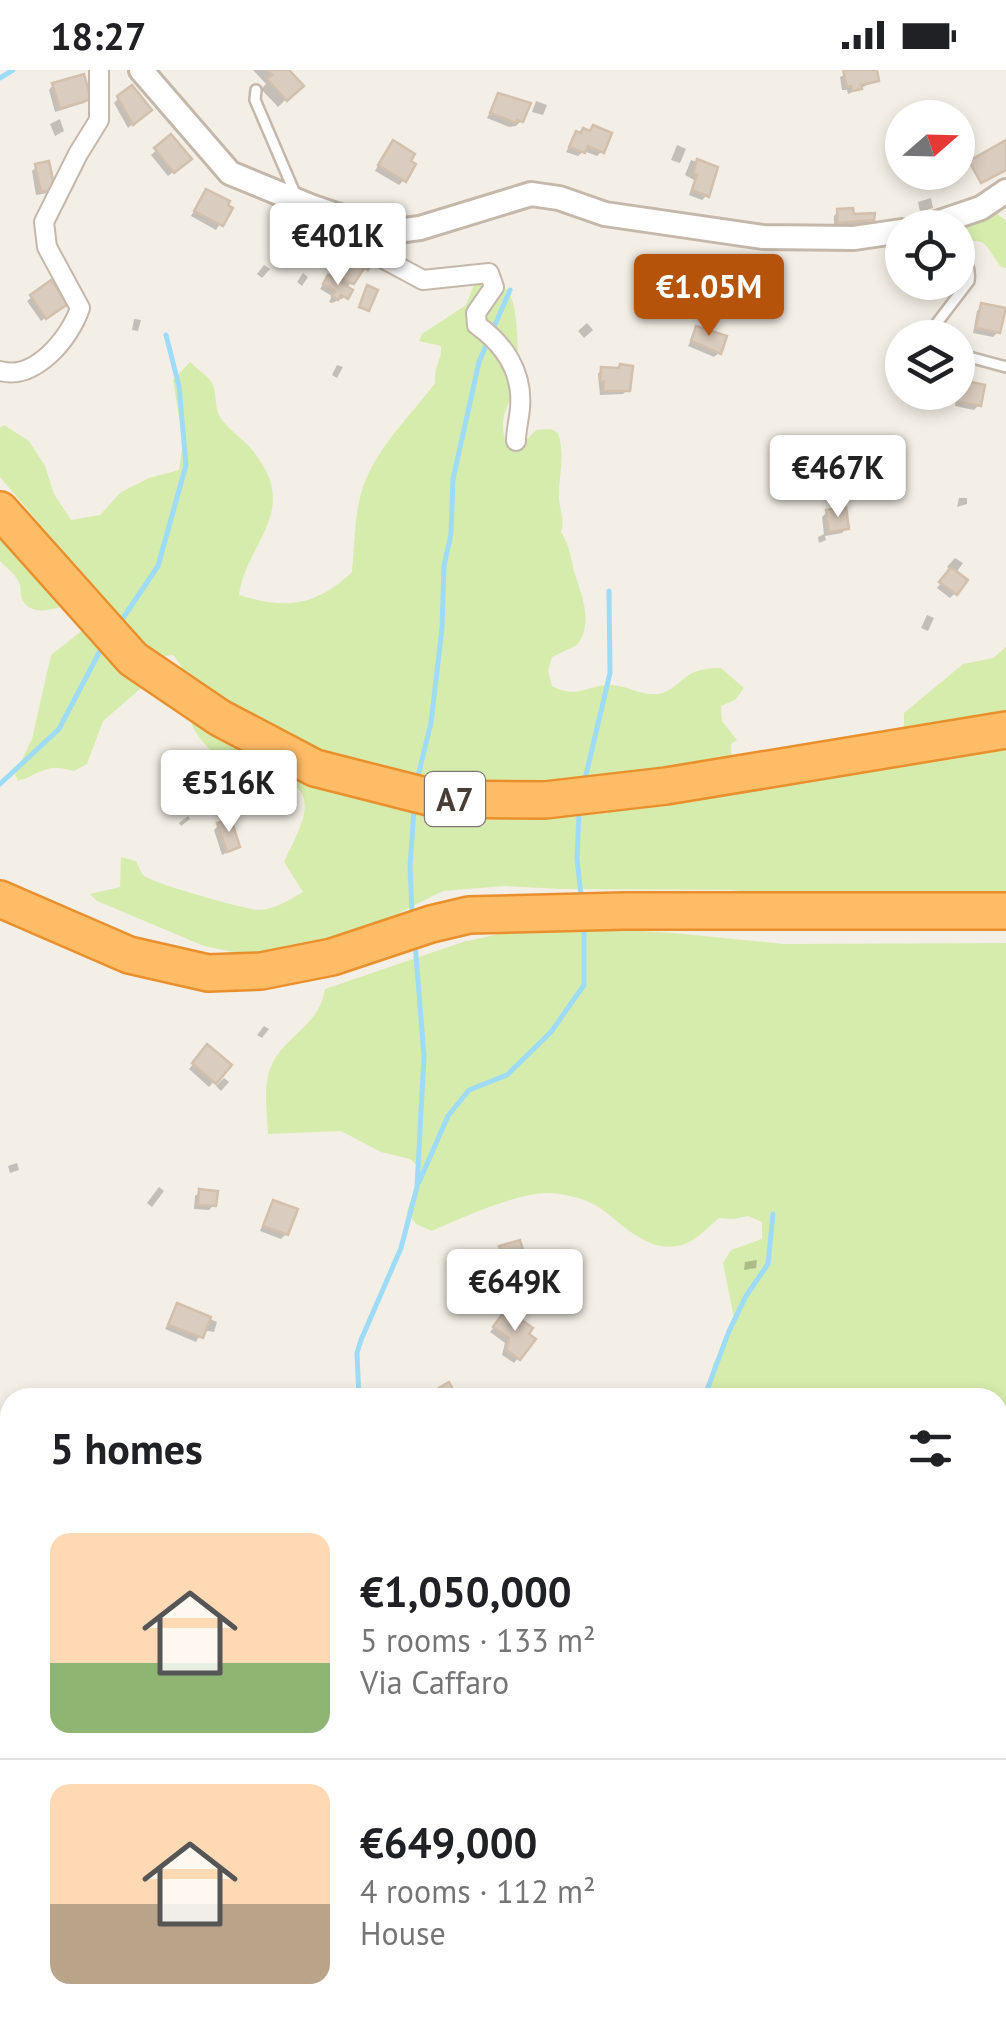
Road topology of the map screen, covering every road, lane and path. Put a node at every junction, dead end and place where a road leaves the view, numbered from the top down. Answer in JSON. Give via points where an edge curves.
{"nodes":[{"id":1,"x":100,"y":70,"type":"edge"},
{"id":2,"x":140,"y":70,"type":"edge"},
{"id":3,"x":256,"y":90,"type":"dead end"},
{"id":4,"x":1006,"y":190,"type":"edge"},
{"id":5,"x":304,"y":204,"type":"junction"},
{"id":6,"x":974,"y":210,"type":"edge"},
{"id":7,"x":885,"y":234,"type":"edge"},
{"id":8,"x":975,"y":359,"type":"edge"},
{"id":9,"x":1006,"y":367,"type":"edge"},
{"id":10,"x":0,"y":371,"type":"edge"},
{"id":11,"x":516,"y":441,"type":"dead end"},
{"id":12,"x":0,"y":510,"type":"edge"},
{"id":13,"x":1006,"y":730,"type":"edge"},
{"id":14,"x":0,"y":898,"type":"edge"},
{"id":15,"x":1006,"y":911,"type":"edge"}],
"edges":[{"from":1,"to":10,"type":"street","via":[[99,120],[44,222],[48,247],[80,308],[75,323],[34,368]]},
{"from":2,"to":5,"type":"street","via":[[230,173]]},
{"from":3,"to":5,"type":"lane"},
{"from":4,"to":6,"type":"street"},
{"from":5,"to":7,"type":"street","via":[[397,231],[530,194],[605,214],[763,237]]},
{"from":5,"to":11,"type":"street","via":[[342,236],[423,280],[489,272],[494,287],[476,313],[477,325],[501,344],[518,376]]},
{"from":8,"to":9,"type":"lane"},
{"from":12,"to":13,"type":"highway","number":"A7","via":[[133,659],[220,718],[316,768],[436,799],[546,800],[666,786]]},
{"from":14,"to":15,"type":"highway","via":[[128,955],[208,973],[261,971],[332,956],[469,915]]}]}
